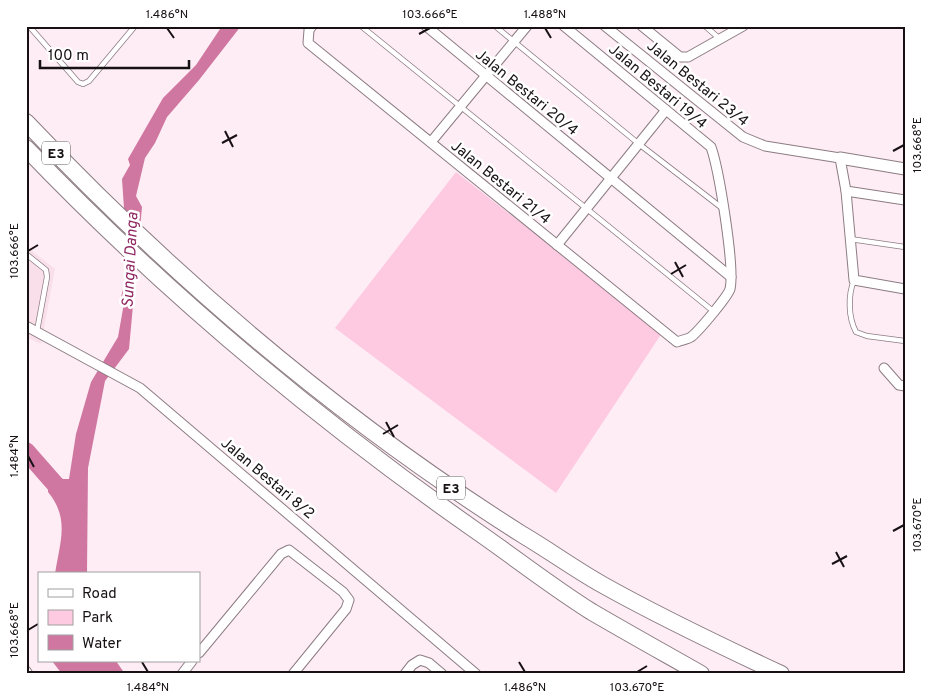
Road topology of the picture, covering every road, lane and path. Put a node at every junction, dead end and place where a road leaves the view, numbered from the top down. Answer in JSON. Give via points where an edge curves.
{"nodes":[{"id":1,"x":29,"y":26,"type":"edge"},
{"id":2,"x":135,"y":26,"type":"edge"},
{"id":3,"x":312,"y":26,"type":"edge"},
{"id":4,"x":361,"y":26,"type":"edge"},
{"id":5,"x":426,"y":26,"type":"edge"},
{"id":6,"x":495,"y":26,"type":"edge"},
{"id":7,"x":527,"y":26,"type":"edge"},
{"id":8,"x":564,"y":26,"type":"edge"},
{"id":9,"x":605,"y":26,"type":"edge"},
{"id":10,"x":642,"y":26,"type":"edge"},
{"id":11,"x":705,"y":26,"type":"edge"},
{"id":12,"x":743,"y":26,"type":"edge"},
{"id":13,"x":720,"y":39,"type":"junction"},
{"id":14,"x":514,"y":42,"type":"junction"},
{"id":15,"x":486,"y":76,"type":"junction"},
{"id":16,"x":461,"y":106,"type":"junction"},
{"id":17,"x":666,"y":110,"type":"junction"},
{"id":18,"x":26,"y":122,"type":"edge"},
{"id":19,"x":431,"y":142,"type":"junction"},
{"id":20,"x":639,"y":144,"type":"junction"},
{"id":21,"x":26,"y":148,"type":"edge"},
{"id":22,"x":840,"y":158,"type":"junction"},
{"id":23,"x":905,"y":169,"type":"edge"},
{"id":24,"x":611,"y":178,"type":"junction"},
{"id":25,"x":846,"y":191,"type":"junction"},
{"id":26,"x":905,"y":200,"type":"edge"},
{"id":27,"x":587,"y":208,"type":"junction"},
{"id":28,"x":723,"y":209,"type":"junction"},
{"id":29,"x":850,"y":239,"type":"junction"},
{"id":30,"x":558,"y":245,"type":"junction"},
{"id":31,"x":905,"y":247,"type":"edge"},
{"id":32,"x":26,"y":254,"type":"edge"},
{"id":33,"x":731,"y":277,"type":"junction"},
{"id":34,"x":854,"y":280,"type":"junction"},
{"id":35,"x":905,"y":289,"type":"edge"},
{"id":36,"x":713,"y":311,"type":"junction"},
{"id":37,"x":26,"y":326,"type":"edge"},
{"id":38,"x":36,"y":332,"type":"junction"},
{"id":39,"x":905,"y":342,"type":"edge"},
{"id":40,"x":884,"y":368,"type":"dead end"},
{"id":41,"x":905,"y":386,"type":"edge"},
{"id":42,"x":200,"y":652,"type":"edge"},
{"id":43,"x":191,"y":662,"type":"edge"},
{"id":44,"x":182,"y":673,"type":"edge"},
{"id":45,"x":293,"y":674,"type":"edge"},
{"id":46,"x":405,"y":674,"type":"edge"},
{"id":47,"x":442,"y":674,"type":"edge"},
{"id":48,"x":476,"y":674,"type":"edge"},
{"id":49,"x":700,"y":674,"type":"edge"},
{"id":50,"x":781,"y":674,"type":"edge"}],
"edges":[{"from":1,"to":2,"type":"lane","via":[[83,84]]},
{"from":3,"to":19,"type":"street","name":"Jalan Bestari 21/4","via":[[308,42]]},
{"from":4,"to":16,"type":"lane"},
{"from":5,"to":15,"type":"street","name":"Jalan Bestari 20/4"},
{"from":6,"to":14,"type":"lane"},
{"from":7,"to":14,"type":"street"},
{"from":8,"to":17,"type":"street","name":"Jalan Bestari 19/4"},
{"from":9,"to":22,"type":"street","name":"Jalan Bestari 23/4","via":[[743,137],[764,146]]},
{"from":10,"to":13,"type":"street","via":[[680,57],[688,57]]},
{"from":11,"to":13,"type":"lane"},
{"from":12,"to":13,"type":"street"},
{"from":14,"to":15,"type":"street"},
{"from":14,"to":20,"type":"lane"},
{"from":15,"to":16,"type":"street"},
{"from":15,"to":24,"type":"street","name":"Jalan Bestari 20/4"},
{"from":16,"to":19,"type":"street"},
{"from":16,"to":27,"type":"lane"},
{"from":17,"to":20,"type":"street"},
{"from":17,"to":28,"type":"street","name":"Jalan Bestari 19/4","via":[[711,147]]},
{"from":18,"to":50,"type":"highway","number":"E3","via":[[177,271],[338,407],[461,495],[603,585]]},
{"from":19,"to":30,"type":"street","name":"Jalan Bestari 21/4"},
{"from":20,"to":24,"type":"street"},
{"from":20,"to":28,"type":"lane"},
{"from":21,"to":49,"type":"highway","number":"E3","via":[[85,210],[270,376],[430,498],[590,611]]},
{"from":22,"to":23,"type":"street"},
{"from":22,"to":25,"type":"street"},
{"from":24,"to":27,"type":"street"},
{"from":24,"to":33,"type":"street","name":"Jalan Bestari 20/4"},
{"from":25,"to":26,"type":"street"},
{"from":25,"to":29,"type":"street"},
{"from":27,"to":30,"type":"street"},
{"from":27,"to":36,"type":"lane"},
{"from":28,"to":33,"type":"street"},
{"from":29,"to":31,"type":"lane"},
{"from":29,"to":34,"type":"street"},
{"from":30,"to":36,"type":"street","name":"Jalan Bestari 21/4","via":[[677,342],[691,337]]},
{"from":32,"to":38,"type":"lane","via":[[46,270],[47,277]]},
{"from":33,"to":36,"type":"street","via":[[730,291]]},
{"from":34,"to":35,"type":"street"},
{"from":34,"to":39,"type":"lane","via":[[850,292],[856,332]]},
{"from":37,"to":38,"type":"street","name":"Jalan Bestari 8/2"},
{"from":38,"to":48,"type":"street","name":"Jalan Bestari 8/2","via":[[140,388]]},
{"from":40,"to":41,"type":"street","via":[[899,385]]},
{"from":42,"to":45,"type":"street","via":[[285,550],[294,552],[349,600],[346,609]]},
{"from":43,"to":44,"type":"street"},
{"from":46,"to":47,"type":"street","via":[[420,660]]}]}
